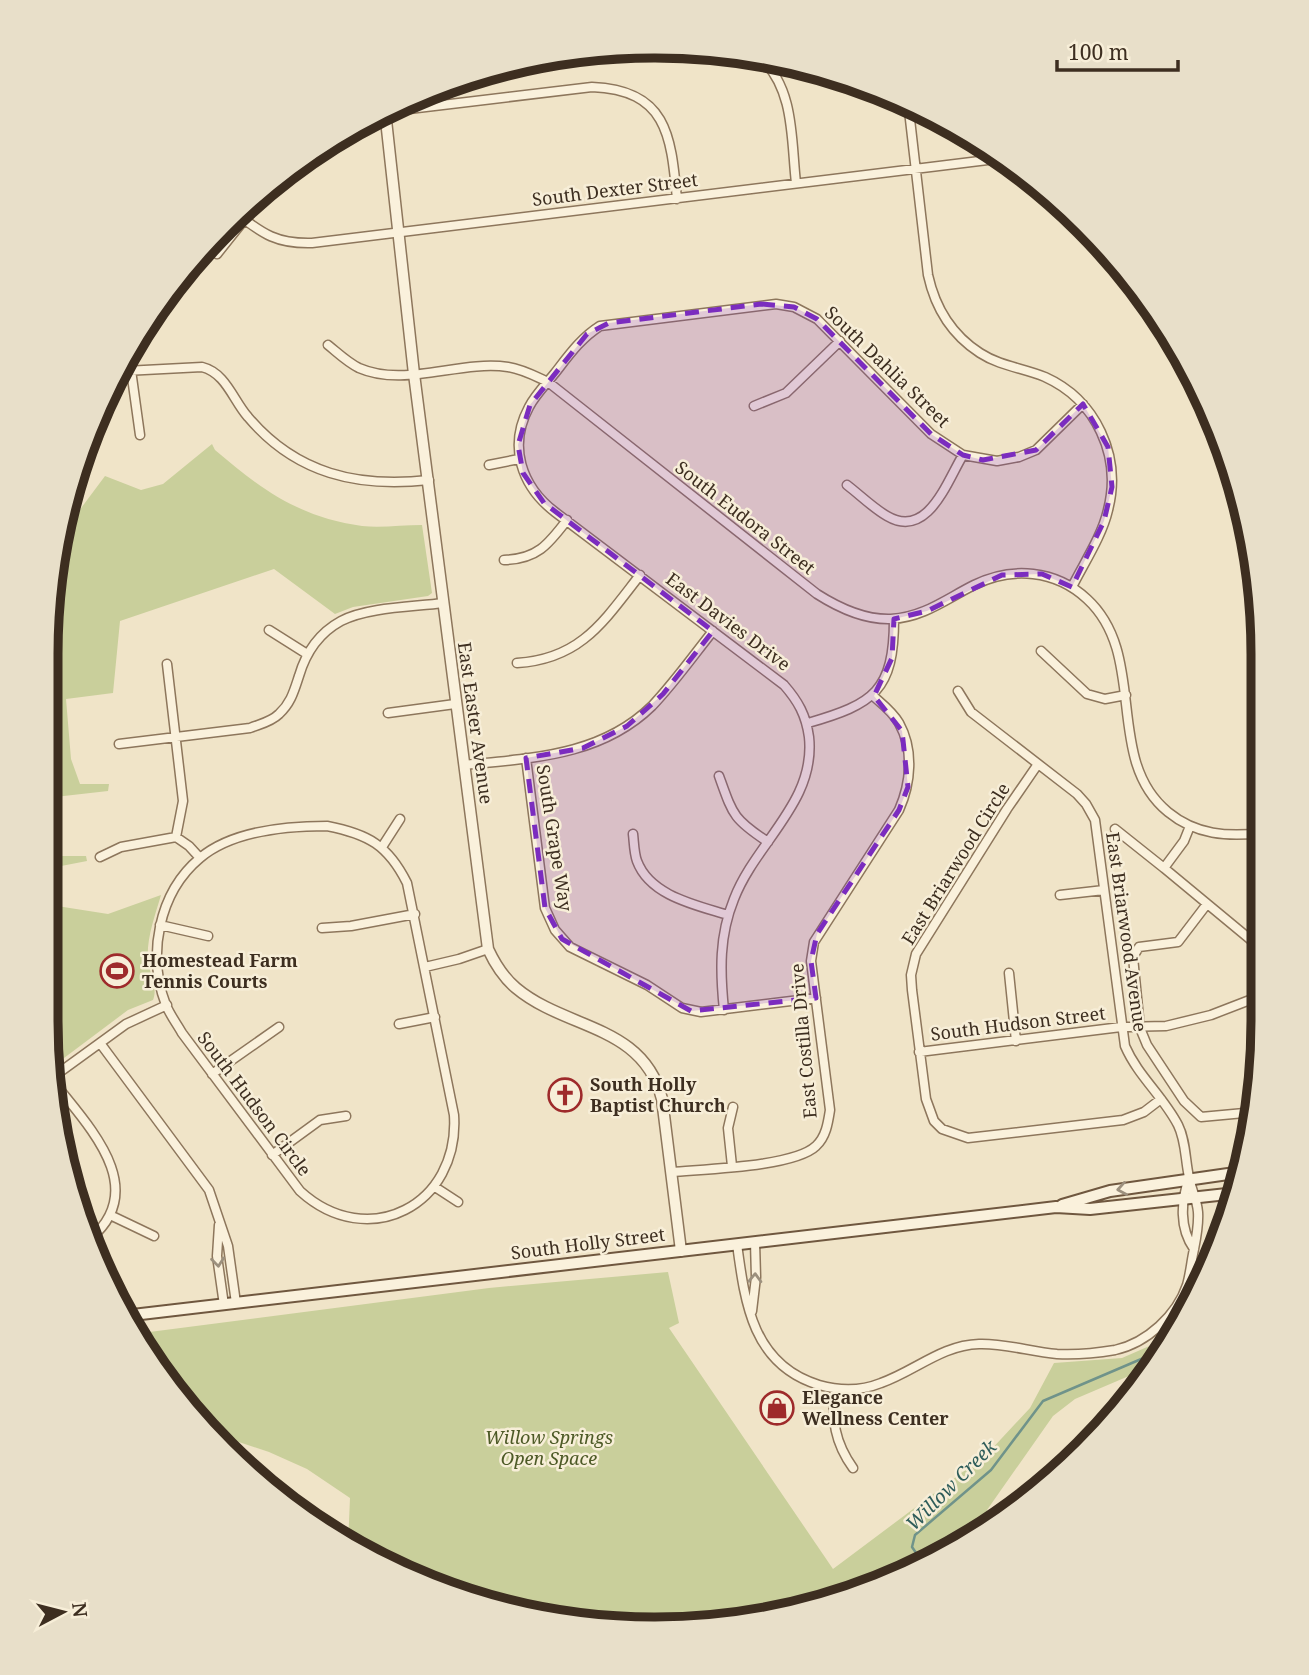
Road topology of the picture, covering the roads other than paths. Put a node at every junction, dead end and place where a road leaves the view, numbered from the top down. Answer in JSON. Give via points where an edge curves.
{"nodes":[{"id":1,"x":769,"y":69,"type":"edge"},
{"id":2,"x":414,"y":109,"type":"edge"},
{"id":3,"x":910,"y":115,"type":"edge"},
{"id":4,"x":386,"y":122,"type":"edge"},
{"id":5,"x":988,"y":160,"type":"edge"},
{"id":6,"x":916,"y":168,"type":"junction"},
{"id":7,"x":796,"y":183,"type":"junction"},
{"id":8,"x":677,"y":199,"type":"junction"},
{"id":9,"x":246,"y":221,"type":"edge"},
{"id":10,"x":399,"y":231,"type":"junction"},
{"id":11,"x":225,"y":242,"type":"edge"},
{"id":12,"x":217,"y":254,"type":"dead end"},
{"id":13,"x":840,"y":341,"type":"junction"},
{"id":14,"x":328,"y":345,"type":"dead end"},
{"id":15,"x":130,"y":371,"type":"edge"},
{"id":16,"x":128,"y":374,"type":"edge"},
{"id":17,"x":414,"y":374,"type":"junction"},
{"id":18,"x":548,"y":382,"type":"junction"},
{"id":19,"x":1083,"y":404,"type":"junction"},
{"id":20,"x":754,"y":406,"type":"dead end"},
{"id":21,"x":140,"y":435,"type":"dead end"},
{"id":22,"x":963,"y":455,"type":"junction"},
{"id":23,"x":519,"y":459,"type":"junction"},
{"id":24,"x":489,"y":465,"type":"dead end"},
{"id":25,"x":429,"y":480,"type":"junction"},
{"id":26,"x":847,"y":485,"type":"dead end"},
{"id":27,"x":567,"y":520,"type":"junction"},
{"id":28,"x":504,"y":560,"type":"dead end"},
{"id":29,"x":640,"y":575,"type":"junction"},
{"id":30,"x":1072,"y":587,"type":"junction"},
{"id":31,"x":443,"y":603,"type":"junction"},
{"id":32,"x":894,"y":619,"type":"junction"},
{"id":33,"x":269,"y":629,"type":"dead end"},
{"id":34,"x":713,"y":631,"type":"junction"},
{"id":35,"x":1041,"y":651,"type":"dead end"},
{"id":36,"x":307,"y":654,"type":"junction"},
{"id":37,"x":517,"y":663,"type":"dead end"},
{"id":38,"x":167,"y":664,"type":"dead end"},
{"id":39,"x":958,"y":691,"type":"dead end"},
{"id":40,"x":872,"y":695,"type":"junction"},
{"id":41,"x":1126,"y":695,"type":"junction"},
{"id":42,"x":455,"y":704,"type":"junction"},
{"id":43,"x":388,"y":713,"type":"dead end"},
{"id":44,"x":808,"y":723,"type":"junction"},
{"id":45,"x":174,"y":738,"type":"junction"},
{"id":46,"x":118,"y":744,"type":"dead end"},
{"id":47,"x":526,"y":758,"type":"junction"},
{"id":48,"x":1038,"y":764,"type":"junction"},
{"id":49,"x":465,"y":765,"type":"junction"},
{"id":50,"x":719,"y":776,"type":"dead end"},
{"id":51,"x":400,"y":819,"type":"dead end"},
{"id":52,"x":1190,"y":826,"type":"junction"},
{"id":53,"x":1115,"y":829,"type":"dead end"},
{"id":54,"x":633,"y":834,"type":"dead end"},
{"id":55,"x":1251,"y":834,"type":"edge"},
{"id":56,"x":176,"y":837,"type":"junction"},
{"id":57,"x":768,"y":842,"type":"junction"},
{"id":58,"x":382,"y":847,"type":"junction"},
{"id":59,"x":100,"y":857,"type":"dead end"},
{"id":60,"x":200,"y":858,"type":"junction"},
{"id":61,"x":1164,"y":868,"type":"junction"},
{"id":62,"x":1104,"y":890,"type":"junction"},
{"id":63,"x":1060,"y":895,"type":"dead end"},
{"id":64,"x":1208,"y":904,"type":"junction"},
{"id":65,"x":415,"y":915,"type":"junction"},
{"id":66,"x":728,"y":915,"type":"junction"},
{"id":67,"x":160,"y":925,"type":"junction"},
{"id":68,"x":322,"y":928,"type":"dead end"},
{"id":69,"x":208,"y":936,"type":"dead end"},
{"id":70,"x":1251,"y":940,"type":"edge"},
{"id":71,"x":488,"y":949,"type":"junction"},
{"id":72,"x":425,"y":967,"type":"junction"},
{"id":73,"x":1009,"y":973,"type":"dead end"},
{"id":74,"x":816,"y":998,"type":"junction"},
{"id":75,"x":1251,"y":1000,"type":"edge"},
{"id":76,"x":166,"y":1006,"type":"junction"},
{"id":77,"x":724,"y":1010,"type":"junction"},
{"id":78,"x":435,"y":1017,"type":"junction"},
{"id":79,"x":399,"y":1024,"type":"dead end"},
{"id":80,"x":279,"y":1027,"type":"dead end"},
{"id":81,"x":1121,"y":1027,"type":"junction"},
{"id":82,"x":1140,"y":1028,"type":"junction"},
{"id":83,"x":1016,"y":1041,"type":"junction"},
{"id":84,"x":100,"y":1043,"type":"junction"},
{"id":85,"x":919,"y":1052,"type":"junction"},
{"id":86,"x":60,"y":1073,"type":"edge"},
{"id":87,"x":212,"y":1074,"type":"junction"},
{"id":88,"x":62,"y":1092,"type":"edge"},
{"id":89,"x":1161,"y":1099,"type":"junction"},
{"id":90,"x":733,"y":1107,"type":"dead end"},
{"id":91,"x":1244,"y":1114,"type":"edge"},
{"id":92,"x":346,"y":1115,"type":"dead end"},
{"id":93,"x":272,"y":1155,"type":"junction"},
{"id":94,"x":732,"y":1166,"type":"junction"},
{"id":95,"x":672,"y":1172,"type":"junction"},
{"id":96,"x":1231,"y":1173,"type":"edge"},
{"id":97,"x":1189,"y":1178,"type":"junction"},
{"id":98,"x":435,"y":1186,"type":"junction"},
{"id":99,"x":1225,"y":1194,"type":"edge"},
{"id":100,"x":1196,"y":1198,"type":"junction"},
{"id":101,"x":1182,"y":1199,"type":"junction"},
{"id":102,"x":458,"y":1202,"type":"dead end"},
{"id":103,"x":1056,"y":1207,"type":"junction"},
{"id":104,"x":110,"y":1215,"type":"junction"},
{"id":105,"x":96,"y":1231,"type":"edge"},
{"id":106,"x":154,"y":1236,"type":"dead end"},
{"id":107,"x":755,"y":1242,"type":"junction"},
{"id":108,"x":737,"y":1244,"type":"junction"},
{"id":109,"x":1194,"y":1249,"type":"junction"},
{"id":110,"x":681,"y":1251,"type":"junction"},
{"id":111,"x":230,"y":1304,"type":"junction"},
{"id":112,"x":751,"y":1314,"type":"junction"},
{"id":113,"x":136,"y":1315,"type":"edge"},
{"id":114,"x":835,"y":1389,"type":"junction"},
{"id":115,"x":853,"y":1468,"type":"dead end"}],
"edges":[{"from":1,"to":7,"type":"street","via":[[788,103]]},
{"from":2,"to":8,"type":"street","via":[[611,88],[637,97],[663,124],[672,152]]},
{"from":3,"to":6,"type":"street"},
{"from":4,"to":10,"type":"street","name":"East Easter Avenue"},
{"from":5,"to":6,"type":"street","name":"South Dexter Street"},
{"from":6,"to":7,"type":"street","name":"South Dexter Street"},
{"from":6,"to":19,"type":"street","via":[[928,275],[946,320],[981,354],[1046,378]]},
{"from":7,"to":8,"type":"street","name":"South Dexter Street"},
{"from":8,"to":10,"type":"street","name":"South Dexter Street"},
{"from":9,"to":10,"type":"street","name":"South Dexter Street","via":[[270,237],[295,243]]},
{"from":10,"to":17,"type":"street","name":"East Easter Avenue"},
{"from":11,"to":12,"type":"street"},
{"from":13,"to":18,"type":"street","name":"South Dahlia Street","via":[[811,315],[776,304],[609,323],[587,334]]},
{"from":13,"to":20,"type":"street","via":[[786,393]]},
{"from":13,"to":22,"type":"street","name":"South Dahlia Street","via":[[932,434]]},
{"from":14,"to":17,"type":"street","name":"South Eudora Street","via":[[359,368],[377,374]]},
{"from":15,"to":25,"type":"street","via":[[209,369],[223,379],[248,418],[269,438],[319,470],[375,482]]},
{"from":16,"to":21,"type":"street"},
{"from":17,"to":18,"type":"street","name":"South Eudora Street","via":[[496,366],[522,370]]},
{"from":17,"to":25,"type":"street","name":"East Easter Avenue"},
{"from":18,"to":23,"type":"street","name":"East Davies Drive","via":[[523,421]]},
{"from":18,"to":32,"type":"street","name":"South Eudora Street","via":[[817,594],[858,614]]},
{"from":19,"to":22,"type":"street","name":"South Dahlia Street","via":[[1036,450],[997,461]]},
{"from":19,"to":30,"type":"street","via":[[1108,447],[1112,487],[1104,522]]},
{"from":22,"to":26,"type":"street","via":[[935,506],[917,519],[886,516]]},
{"from":23,"to":24,"type":"street"},
{"from":23,"to":27,"type":"street","name":"East Davies Drive","via":[[535,494]]},
{"from":25,"to":31,"type":"street","name":"East Easter Avenue"},
{"from":27,"to":28,"type":"street","via":[[542,549],[528,557]]},
{"from":27,"to":29,"type":"street","name":"East Davies Drive"},
{"from":29,"to":34,"type":"street","name":"East Davies Drive"},
{"from":29,"to":37,"type":"street","via":[[583,642],[546,660]]},
{"from":30,"to":32,"type":"street","name":"South Eudora Street","via":[[1042,574],[1002,575],[927,611]]},
{"from":30,"to":41,"type":"street","via":[[1108,624]]},
{"from":31,"to":36,"type":"street","via":[[355,616],[327,631]]},
{"from":31,"to":42,"type":"street","name":"East Easter Avenue"},
{"from":32,"to":40,"type":"street","via":[[892,658]]},
{"from":33,"to":36,"type":"street"},
{"from":34,"to":44,"type":"street","name":"East Davies Drive","via":[[784,685]]},
{"from":34,"to":47,"type":"street","via":[[663,694],[627,726],[583,748]]},
{"from":35,"to":41,"type":"street","via":[[1087,694],[1105,699]]},
{"from":36,"to":45,"type":"street","via":[[290,701],[273,719],[250,727]]},
{"from":38,"to":45,"type":"street"},
{"from":39,"to":48,"type":"street","name":"East Briarwood Avenue","via":[[971,712]]},
{"from":40,"to":44,"type":"street","via":[[845,712]]},
{"from":40,"to":74,"type":"street","name":"East Costilla Drive","via":[[902,731],[908,787],[900,810],[817,934],[811,961]]},
{"from":41,"to":52,"type":"street","via":[[1141,777],[1163,808]]},
{"from":42,"to":43,"type":"street"},
{"from":42,"to":49,"type":"street","name":"East Easter Avenue"},
{"from":44,"to":57,"type":"street","name":"East Davies Drive","via":[[809,764],[803,786]]},
{"from":45,"to":46,"type":"street"},
{"from":45,"to":56,"type":"street","via":[[183,801]]},
{"from":47,"to":49,"type":"street"},
{"from":47,"to":77,"type":"street","name":"South Grape Way","via":[[545,908],[562,939],[681,1008]]},
{"from":48,"to":62,"type":"street","name":"East Briarwood Avenue","via":[[1077,794],[1091,812]]},
{"from":48,"to":85,"type":"street","name":"East Briarwood Circle","via":[[916,954],[911,975]]},
{"from":49,"to":71,"type":"street","name":"East Easter Avenue"},
{"from":50,"to":57,"type":"street","via":[[738,821]]},
{"from":51,"to":58,"type":"street"},
{"from":52,"to":55,"type":"street","via":[[1228,836]]},
{"from":52,"to":61,"type":"street"},
{"from":53,"to":61,"type":"street"},
{"from":54,"to":66,"type":"street","via":[[637,862],[655,886]]},
{"from":56,"to":59,"type":"street","via":[[121,847]]},
{"from":56,"to":60,"type":"street"},
{"from":57,"to":66,"type":"street","name":"East Davies Drive","via":[[738,889]]},
{"from":58,"to":60,"type":"street","via":[[349,830],[320,826],[250,834]]},
{"from":58,"to":65,"type":"street","name":"South Hudson Circle","via":[[407,883]]},
{"from":60,"to":67,"type":"street","name":"South Hudson Circle","via":[[171,894]]},
{"from":61,"to":64,"type":"street"},
{"from":62,"to":63,"type":"street"},
{"from":62,"to":81,"type":"street","name":"East Briarwood Avenue"},
{"from":64,"to":70,"type":"street"},
{"from":64,"to":82,"type":"street","via":[[1178,942],[1139,947],[1133,957]]},
{"from":65,"to":68,"type":"street"},
{"from":65,"to":72,"type":"street","name":"South Hudson Circle"},
{"from":66,"to":77,"type":"street","name":"East Davies Drive","via":[[720,971]]},
{"from":67,"to":69,"type":"street"},
{"from":67,"to":76,"type":"street","name":"South Hudson Circle","via":[[156,961]]},
{"from":71,"to":72,"type":"street"},
{"from":71,"to":95,"type":"street","name":"East Easter Avenue","via":[[516,988],[613,1037],[645,1063],[659,1088]]},
{"from":72,"to":78,"type":"street","name":"South Hudson Circle"},
{"from":73,"to":83,"type":"street"},
{"from":74,"to":77,"type":"street","name":"South Grape Way"},
{"from":74,"to":94,"type":"street","name":"East Costilla Drive","via":[[830,1110],[822,1139],[794,1159]]},
{"from":75,"to":82,"type":"street","name":"South Hudson Street","via":[[1211,1015]]},
{"from":76,"to":84,"type":"street","via":[[136,1018]]},
{"from":76,"to":87,"type":"street","name":"South Hudson Circle"},
{"from":78,"to":79,"type":"street"},
{"from":78,"to":98,"type":"street","name":"South Hudson Circle","via":[[456,1133],[452,1154]]},
{"from":80,"to":87,"type":"street"},
{"from":81,"to":82,"type":"street","name":"South Hudson Street"},
{"from":81,"to":83,"type":"street","name":"South Hudson Street"},
{"from":81,"to":89,"type":"street","name":"East Briarwood Avenue","via":[[1131,1059]]},
{"from":82,"to":91,"type":"street","via":[[1195,1113],[1213,1118]]},
{"from":83,"to":85,"type":"street","name":"South Hudson Street"},
{"from":84,"to":86,"type":"street"},
{"from":84,"to":111,"type":"street","via":[[214,1199],[229,1252]]},
{"from":85,"to":89,"type":"street","name":"East Briarwood Circle","via":[[934,1121],[942,1129],[968,1138],[1123,1120]]},
{"from":87,"to":93,"type":"street","name":"South Hudson Circle"},
{"from":88,"to":104,"type":"street","via":[[108,1156],[115,1182]]},
{"from":89,"to":97,"type":"street","name":"East Briarwood Avenue","via":[[1179,1127]]},
{"from":90,"to":94,"type":"street","via":[[728,1128]]},
{"from":92,"to":93,"type":"street","via":[[320,1120]]},
{"from":93,"to":98,"type":"street","name":"South Hudson Circle","via":[[309,1199],[355,1219],[402,1211]]},
{"from":94,"to":95,"type":"street","name":"East Costilla Drive"},
{"from":95,"to":110,"type":"street","name":"East Easter Avenue"},
{"from":96,"to":97,"type":"main road","name":"South Holly Street"},
{"from":97,"to":100,"type":"street","name":"East Briarwood Avenue"},
{"from":97,"to":101,"type":"street"},
{"from":97,"to":103,"type":"main road","name":"South Holly Street","one_way":true,"via":[[1110,1191]]},
{"from":98,"to":102,"type":"street"},
{"from":99,"to":100,"type":"main road","name":"South Holly Street"},
{"from":100,"to":101,"type":"main road","name":"South Holly Street"},
{"from":100,"to":109,"type":"street","name":"East Briarwood Avenue","via":[[1199,1235]]},
{"from":101,"to":103,"type":"main road","name":"South Holly Street","via":[[1090,1209]]},
{"from":101,"to":109,"type":"street","via":[[1186,1233]]},
{"from":103,"to":107,"type":"main road","name":"South Holly Street"},
{"from":104,"to":105,"type":"street"},
{"from":104,"to":106,"type":"street"},
{"from":107,"to":108,"type":"main road","name":"South Holly Street"},
{"from":112,"to":107,"type":"street","one_way":true},
{"from":108,"to":110,"type":"main road","name":"South Holly Street"},
{"from":108,"to":112,"type":"street"},
{"from":109,"to":114,"type":"street","name":"East Briarwood Avenue","via":[[1179,1300],[1155,1330],[1129,1346],[1056,1354],[963,1345],[884,1382],[853,1390]]},
{"from":110,"to":111,"type":"main road","name":"South Holly Street"},
{"from":111,"to":113,"type":"main road","name":"South Holly Street"},
{"from":112,"to":114,"type":"street","via":[[775,1359],[806,1380]]},
{"from":114,"to":115,"type":"street","via":[[834,1429]]}]}
